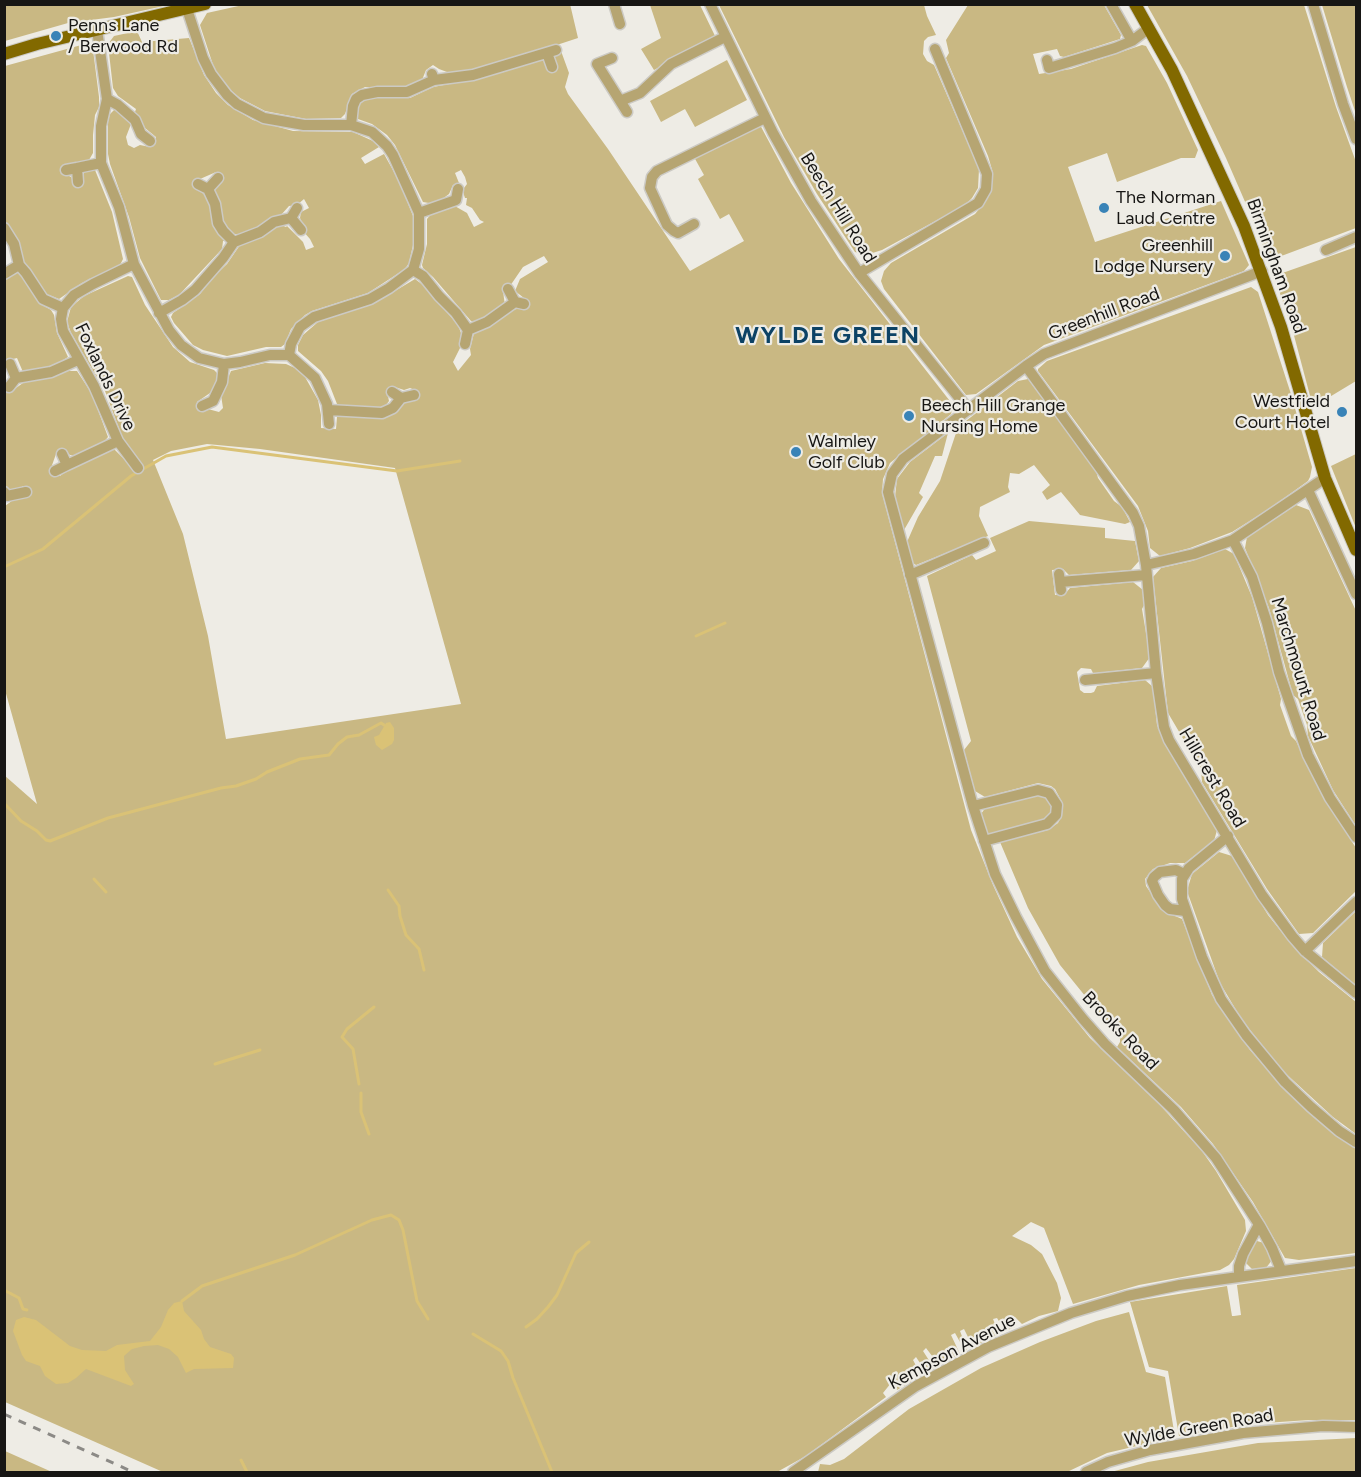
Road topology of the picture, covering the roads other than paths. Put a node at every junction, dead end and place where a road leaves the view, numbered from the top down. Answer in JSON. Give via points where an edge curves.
{"nodes":[{"id":1,"x":205,"y":4,"type":"edge"},
{"id":2,"x":614,"y":4,"type":"edge"},
{"id":3,"x":710,"y":4,"type":"edge"},
{"id":4,"x":1111,"y":4,"type":"edge"},
{"id":5,"x":1135,"y":4,"type":"edge"},
{"id":6,"x":1313,"y":4,"type":"edge"},
{"id":7,"x":188,"y":9,"type":"junction"},
{"id":8,"x":620,"y":24,"type":"dead end"},
{"id":9,"x":1149,"y":28,"type":"junction"},
{"id":10,"x":97,"y":30,"type":"junction"},
{"id":11,"x":725,"y":37,"type":"junction"},
{"id":12,"x":1132,"y":41,"type":"junction"},
{"id":13,"x":935,"y":49,"type":"dead end"},
{"id":14,"x":4,"y":54,"type":"edge"},
{"id":15,"x":612,"y":58,"type":"dead end"},
{"id":16,"x":1047,"y":60,"type":"dead end"},
{"id":17,"x":552,"y":67,"type":"dead end"},
{"id":18,"x":107,"y":99,"type":"junction"},
{"id":19,"x":620,"y":101,"type":"junction"},
{"id":20,"x":627,"y":112,"type":"dead end"},
{"id":21,"x":765,"y":118,"type":"junction"},
{"id":22,"x":351,"y":125,"type":"junction"},
{"id":23,"x":142,"y":138,"type":"dead end"},
{"id":24,"x":1356,"y":139,"type":"edge"},
{"id":25,"x":101,"y":163,"type":"junction"},
{"id":26,"x":218,"y":178,"type":"dead end"},
{"id":27,"x":78,"y":182,"type":"dead end"},
{"id":28,"x":198,"y":184,"type":"dead end"},
{"id":29,"x":208,"y":189,"type":"junction"},
{"id":30,"x":458,"y":189,"type":"dead end"},
{"id":31,"x":419,"y":213,"type":"junction"},
{"id":32,"x":694,"y":224,"type":"dead end"},
{"id":33,"x":4,"y":228,"type":"edge"},
{"id":34,"x":301,"y":230,"type":"dead end"},
{"id":35,"x":1356,"y":237,"type":"edge"},
{"id":36,"x":234,"y":242,"type":"junction"},
{"id":37,"x":1326,"y":250,"type":"dead end"},
{"id":38,"x":134,"y":264,"type":"junction"},
{"id":39,"x":19,"y":265,"type":"junction"},
{"id":40,"x":412,"y":270,"type":"junction"},
{"id":41,"x":1262,"y":271,"type":"junction"},
{"id":42,"x":859,"y":273,"type":"junction"},
{"id":43,"x":4,"y":274,"type":"edge"},
{"id":44,"x":508,"y":289,"type":"dead end"},
{"id":45,"x":63,"y":308,"type":"junction"},
{"id":46,"x":159,"y":312,"type":"junction"},
{"id":47,"x":468,"y":330,"type":"junction"},
{"id":48,"x":465,"y":344,"type":"dead end"},
{"id":49,"x":289,"y":355,"type":"junction"},
{"id":50,"x":78,"y":360,"type":"junction"},
{"id":51,"x":10,"y":363,"type":"dead end"},
{"id":52,"x":224,"y":364,"type":"junction"},
{"id":53,"x":1026,"y":366,"type":"junction"},
{"id":54,"x":414,"y":395,"type":"dead end"},
{"id":55,"x":212,"y":405,"type":"dead end"},
{"id":56,"x":328,"y":410,"type":"junction"},
{"id":57,"x":969,"y":410,"type":"junction"},
{"id":58,"x":328,"y":424,"type":"dead end"},
{"id":59,"x":118,"y":441,"type":"junction"},
{"id":60,"x":138,"y":468,"type":"dead end"},
{"id":61,"x":55,"y":471,"type":"dead end"},
{"id":62,"x":1325,"y":478,"type":"junction"},
{"id":63,"x":1308,"y":490,"type":"junction"},
{"id":64,"x":4,"y":492,"type":"edge"},
{"id":65,"x":26,"y":492,"type":"dead end"},
{"id":66,"x":1233,"y":540,"type":"junction"},
{"id":67,"x":984,"y":543,"type":"dead end"},
{"id":68,"x":1356,"y":550,"type":"edge"},
{"id":69,"x":1146,"y":570,"type":"junction"},
{"id":70,"x":910,"y":575,"type":"junction"},
{"id":71,"x":1060,"y":582,"type":"dead end"},
{"id":72,"x":1356,"y":594,"type":"edge"},
{"id":73,"x":1156,"y":672,"type":"junction"},
{"id":74,"x":1085,"y":680,"type":"dead end"},
{"id":75,"x":973,"y":806,"type":"junction"},
{"id":76,"x":1228,"y":836,"type":"junction"},
{"id":77,"x":1356,"y":837,"type":"edge"},
{"id":78,"x":984,"y":842,"type":"junction"},
{"id":79,"x":1184,"y":874,"type":"junction"},
{"id":80,"x":1356,"y":902,"type":"edge"},
{"id":81,"x":1185,"y":911,"type":"junction"},
{"id":82,"x":1305,"y":951,"type":"junction"},
{"id":83,"x":1356,"y":993,"type":"edge"},
{"id":84,"x":1356,"y":1142,"type":"edge"},
{"id":85,"x":1260,"y":1226,"type":"junction"},
{"id":86,"x":1356,"y":1261,"type":"edge"},
{"id":87,"x":1281,"y":1270,"type":"junction"},
{"id":88,"x":1239,"y":1276,"type":"junction"},
{"id":89,"x":1356,"y":1427,"type":"edge"},
{"id":90,"x":796,"y":1472,"type":"edge"},
{"id":91,"x":1086,"y":1473,"type":"edge"}],
"edges":[{"from":1,"to":7,"type":"main road"},
{"from":2,"to":8,"type":"street"},
{"from":3,"to":11,"type":"street","name":"Beech Hill Road"},
{"from":4,"to":12,"type":"street"},
{"from":5,"to":9,"type":"main road","name":"Birmingham Road"},
{"from":6,"to":24,"type":"street"},
{"from":7,"to":10,"type":"main road"},
{"from":7,"to":22,"type":"street","via":[[211,74],[237,104],[264,118],[283,122]]},
{"from":9,"to":12,"type":"street"},
{"from":9,"to":41,"type":"main road","name":"Birmingham Road","via":[[1204,136]]},
{"from":10,"to":14,"type":"main road"},
{"from":10,"to":18,"type":"street"},
{"from":11,"to":19,"type":"street","via":[[672,64],[640,93]]},
{"from":11,"to":21,"type":"street","name":"Beech Hill Road"},
{"from":12,"to":16,"type":"street","via":[[1048,68]]},
{"from":13,"to":42,"type":"street","via":[[987,174],[986,189],[978,203]]},
{"from":15,"to":19,"type":"street","via":[[597,64]]},
{"from":17,"to":22,"type":"street","via":[[552,52],[473,75],[433,77],[407,92],[362,95],[353,106]]},
{"from":18,"to":23,"type":"street","via":[[135,120]]},
{"from":18,"to":25,"type":"street","via":[[101,126]]},
{"from":19,"to":20,"type":"street"},
{"from":21,"to":32,"type":"street","via":[[657,171],[652,177],[650,188],[667,225],[678,233]]},
{"from":21,"to":42,"type":"street","name":"Beech Hill Road","via":[[811,201]]},
{"from":22,"to":31,"type":"street","via":[[372,132],[387,146]]},
{"from":25,"to":27,"type":"street","via":[[72,169]]},
{"from":25,"to":38,"type":"street","via":[[119,207]]},
{"from":26,"to":29,"type":"street"},
{"from":28,"to":29,"type":"street"},
{"from":29,"to":36,"type":"street","via":[[219,223]]},
{"from":30,"to":31,"type":"street","via":[[456,200]]},
{"from":31,"to":40,"type":"street","via":[[419,249]]},
{"from":33,"to":39,"type":"street","via":[[14,244]]},
{"from":34,"to":36,"type":"street","via":[[294,213]]},
{"from":35,"to":37,"type":"street"},
{"from":36,"to":46,"type":"street","via":[[195,290]]},
{"from":38,"to":45,"type":"street","name":"Foxlands Drive","via":[[93,284]]},
{"from":38,"to":46,"type":"street"},
{"from":39,"to":43,"type":"street"},
{"from":39,"to":45,"type":"street","via":[[43,299]]},
{"from":40,"to":47,"type":"street","via":[[423,276]]},
{"from":40,"to":49,"type":"street","via":[[370,299],[314,317],[300,327]]},
{"from":41,"to":53,"type":"street","name":"Greenhill Road","via":[[1044,354]]},
{"from":41,"to":62,"type":"main road","name":"Birmingham Road"},
{"from":42,"to":57,"type":"street","name":"Beech Hill Road"},
{"from":44,"to":47,"type":"street","via":[[520,303]]},
{"from":45,"to":50,"type":"street","name":"Foxlands Drive","via":[[63,332]]},
{"from":46,"to":52,"type":"street","via":[[181,345],[199,358]]},
{"from":47,"to":48,"type":"street"},
{"from":49,"to":52,"type":"street"},
{"from":49,"to":56,"type":"street","via":[[315,378]]},
{"from":50,"to":51,"type":"street","via":[[12,382]]},
{"from":50,"to":59,"type":"street","name":"Foxlands Drive","via":[[102,401]]},
{"from":52,"to":55,"type":"street","via":[[222,382]]},
{"from":53,"to":57,"type":"street","name":"Greenhill Road"},
{"from":53,"to":69,"type":"street","name":"Hillcrest Road","via":[[1133,513],[1141,533]]},
{"from":54,"to":56,"type":"street","via":[[396,395],[393,408],[382,413]]},
{"from":56,"to":58,"type":"street"},
{"from":57,"to":70,"type":"street","name":"Brooks Road","via":[[903,459],[892,474],[889,498]]},
{"from":59,"to":60,"type":"street","name":"Foxlands Drive"},
{"from":59,"to":61,"type":"street","via":[[64,460]]},
{"from":62,"to":63,"type":"street"},
{"from":62,"to":68,"type":"main road","name":"Birmingham Road"},
{"from":63,"to":66,"type":"street"},
{"from":63,"to":72,"type":"street"},
{"from":64,"to":65,"type":"street","via":[[7,496]]},
{"from":66,"to":69,"type":"street"},
{"from":66,"to":77,"type":"street","name":"Marchmount Road","via":[[1252,577],[1308,755]]},
{"from":67,"to":70,"type":"street"},
{"from":69,"to":71,"type":"street"},
{"from":69,"to":73,"type":"street","name":"Hillcrest Road"},
{"from":70,"to":75,"type":"street","name":"Brooks Road"},
{"from":73,"to":74,"type":"street"},
{"from":73,"to":76,"type":"street","name":"Hillcrest Road","via":[[1169,740]]},
{"from":75,"to":78,"type":"street","name":"Brooks Road"},
{"from":75,"to":78,"type":"street","via":[[1038,790],[1049,793],[1057,805],[1056,815],[1047,824]]},
{"from":76,"to":79,"type":"street"},
{"from":76,"to":82,"type":"street","name":"Hillcrest Road","via":[[1262,895]]},
{"from":78,"to":85,"type":"street","name":"Brooks Road","via":[[1000,885],[1045,971],[1105,1044],[1195,1132]]},
{"from":79,"to":81,"type":"street","via":[[1180,886]]},
{"from":79,"to":81,"type":"street","via":[[1176,870],[1160,872],[1152,881],[1165,905]]},
{"from":80,"to":82,"type":"street"},
{"from":81,"to":84,"type":"street","via":[[1221,999],[1246,1035],[1285,1082]]},
{"from":82,"to":83,"type":"street","name":"Hillcrest Road"},
{"from":85,"to":87,"type":"street","name":"Brooks Road"},
{"from":85,"to":88,"type":"street","via":[[1243,1254]]},
{"from":86,"to":87,"type":"street","name":"Kempson Avenue"},
{"from":87,"to":88,"type":"street","name":"Kempson Avenue"},
{"from":88,"to":90,"type":"street","name":"Kempson Avenue","via":[[1127,1296],[1071,1313],[988,1347],[916,1386]]},
{"from":89,"to":91,"type":"street","name":"Wylde Green Road","via":[[1243,1433],[1150,1450]]}]}
